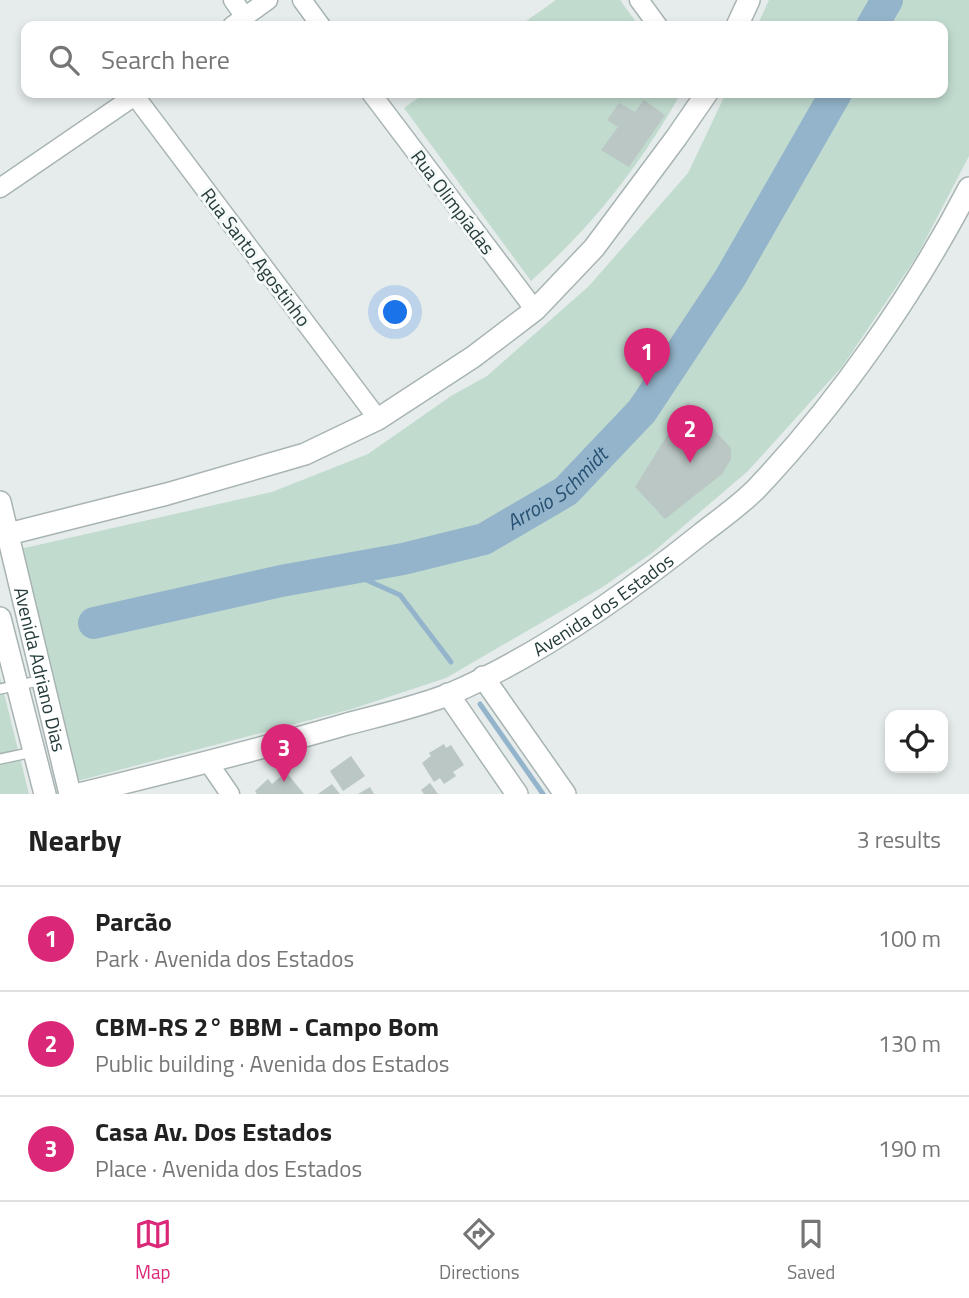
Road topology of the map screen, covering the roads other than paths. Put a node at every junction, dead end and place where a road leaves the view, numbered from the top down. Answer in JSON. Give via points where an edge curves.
{"nodes":[{"id":1,"x":233,"y":0,"type":"edge"},
{"id":2,"x":268,"y":0,"type":"edge"},
{"id":3,"x":302,"y":0,"type":"edge"},
{"id":4,"x":639,"y":0,"type":"edge"},
{"id":5,"x":749,"y":0,"type":"edge"},
{"id":6,"x":238,"y":21,"type":"edge"},
{"id":7,"x":239,"y":21,"type":"edge"},
{"id":8,"x":317,"y":21,"type":"edge"},
{"id":9,"x":654,"y":21,"type":"edge"},
{"id":10,"x":739,"y":21,"type":"edge"},
{"id":11,"x":131,"y":98,"type":"edge"},
{"id":12,"x":140,"y":98,"type":"edge"},
{"id":13,"x":375,"y":98,"type":"edge"},
{"id":14,"x":703,"y":98,"type":"edge"},
{"id":15,"x":0,"y":188,"type":"edge"},
{"id":16,"x":969,"y":188,"type":"edge"},
{"id":17,"x":534,"y":310,"type":"junction"},
{"id":18,"x":378,"y":419,"type":"junction"},
{"id":19,"x":0,"y":502,"type":"edge"},
{"id":20,"x":4,"y":535,"type":"edge"},
{"id":21,"x":0,"y":618,"type":"edge"},
{"id":22,"x":483,"y":677,"type":"junction"},
{"id":23,"x":43,"y":680,"type":"junction"},
{"id":24,"x":9,"y":687,"type":"edge"},
{"id":25,"x":448,"y":694,"type":"junction"},
{"id":26,"x":34,"y":752,"type":"junction"},
{"id":27,"x":0,"y":759,"type":"edge"},
{"id":28,"x":208,"y":762,"type":"junction"},
{"id":29,"x":45,"y":794,"type":"edge"},
{"id":30,"x":70,"y":794,"type":"edge"},
{"id":31,"x":79,"y":794,"type":"edge"},
{"id":32,"x":230,"y":794,"type":"edge"},
{"id":33,"x":517,"y":794,"type":"edge"},
{"id":34,"x":565,"y":794,"type":"edge"}],
"edges":[{"from":1,"to":6,"type":"street"},
{"from":2,"to":7,"type":"street"},
{"from":3,"to":8,"type":"street"},
{"from":4,"to":9,"type":"street"},
{"from":5,"to":10,"type":"street"},
{"from":11,"to":15,"type":"street"},
{"from":12,"to":18,"type":"street","name":"Rua Santo Agostinho"},
{"from":13,"to":17,"type":"street","name":"Rua Olimpíadas"},
{"from":14,"to":17,"type":"street","via":[[594,248]]},
{"from":16,"to":22,"type":"street","name":"Avenida dos Estados","via":[[942,240],[887,324],[836,396],[757,489],[592,615]]},
{"from":17,"to":18,"type":"street","via":[[473,358]]},
{"from":18,"to":20,"type":"street","via":[[305,454]]},
{"from":19,"to":20,"type":"street","name":"Avenida Adriano Dias"},
{"from":20,"to":23,"type":"street","name":"Avenida Adriano Dias"},
{"from":21,"to":24,"type":"street","name":"Avenida Adriano Dias"},
{"from":22,"to":25,"type":"street","name":"Avenida dos Estados"},
{"from":22,"to":34,"type":"street"},
{"from":23,"to":24,"type":"lane"},
{"from":23,"to":30,"type":"street","name":"Avenida Adriano Dias"},
{"from":24,"to":26,"type":"street","name":"Avenida Adriano Dias"},
{"from":25,"to":28,"type":"street","name":"Avenida dos Estados"},
{"from":25,"to":33,"type":"street"},
{"from":26,"to":27,"type":"lane"},
{"from":26,"to":29,"type":"street","name":"Avenida Adriano Dias"},
{"from":28,"to":31,"type":"street","name":"Avenida dos Estados"},
{"from":28,"to":32,"type":"street"}]}
